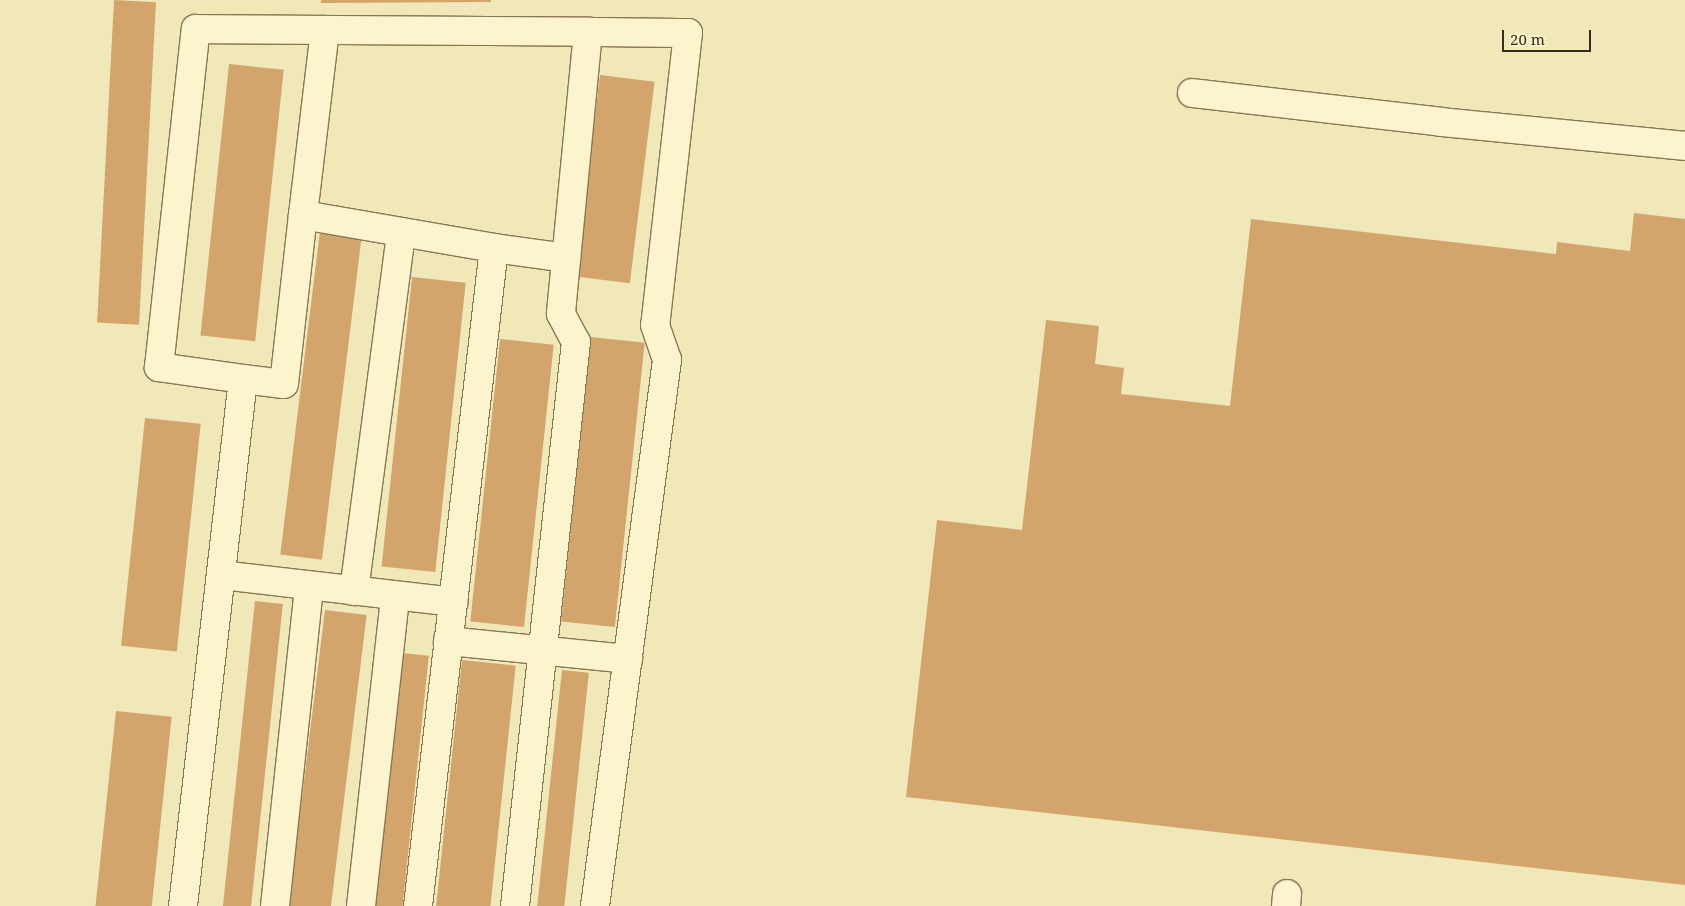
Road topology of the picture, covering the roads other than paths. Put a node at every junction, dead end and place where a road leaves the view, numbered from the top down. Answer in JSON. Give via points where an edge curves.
{"nodes":[{"id":1,"x":326,"y":30,"type":"junction"},
{"id":2,"x":588,"y":32,"type":"junction"},
{"id":3,"x":1192,"y":93,"type":"dead end"},
{"id":4,"x":1685,"y":146,"type":"edge"},
{"id":5,"x":303,"y":215,"type":"junction"},
{"id":6,"x":401,"y":232,"type":"junction"},
{"id":7,"x":494,"y":248,"type":"junction"},
{"id":8,"x":566,"y":258,"type":"junction"},
{"id":9,"x":243,"y":380,"type":"junction"},
{"id":10,"x":221,"y":575,"type":"junction"},
{"id":11,"x":309,"y":586,"type":"junction"},
{"id":12,"x":354,"y":591,"type":"junction"},
{"id":13,"x":395,"y":596,"type":"junction"},
{"id":14,"x":453,"y":602,"type":"junction"},
{"id":15,"x":448,"y":641,"type":"junction"},
{"id":16,"x":543,"y":651,"type":"junction"},
{"id":17,"x":628,"y":659,"type":"junction"},
{"id":18,"x":182,"y":906,"type":"edge"},
{"id":19,"x":275,"y":906,"type":"edge"},
{"id":20,"x":361,"y":906,"type":"edge"},
{"id":21,"x":418,"y":906,"type":"edge"},
{"id":22,"x":515,"y":906,"type":"edge"},
{"id":23,"x":595,"y":906,"type":"edge"}],
"edges":[{"from":1,"to":2,"type":"lane"},
{"from":1,"to":5,"type":"lane"},
{"from":1,"to":9,"type":"lane","via":[[196,29],[160,367]]},
{"from":2,"to":8,"type":"lane"},
{"from":2,"to":17,"type":"lane","via":[[688,33],[655,326],[667,360]]},
{"from":3,"to":4,"type":"lane"},
{"from":5,"to":6,"type":"lane"},
{"from":5,"to":9,"type":"lane","via":[[284,384]]},
{"from":6,"to":7,"type":"lane"},
{"from":6,"to":12,"type":"lane"},
{"from":7,"to":8,"type":"lane"},
{"from":7,"to":14,"type":"lane"},
{"from":8,"to":16,"type":"lane","via":[[561,314],[576,342]]},
{"from":9,"to":10,"type":"lane"},
{"from":10,"to":11,"type":"lane"},
{"from":10,"to":18,"type":"lane"},
{"from":11,"to":12,"type":"lane"},
{"from":11,"to":19,"type":"lane"},
{"from":12,"to":13,"type":"lane"},
{"from":13,"to":14,"type":"lane"},
{"from":13,"to":20,"type":"lane"},
{"from":14,"to":15,"type":"lane"},
{"from":15,"to":16,"type":"lane"},
{"from":15,"to":21,"type":"lane"},
{"from":16,"to":17,"type":"lane"},
{"from":16,"to":22,"type":"lane"},
{"from":17,"to":23,"type":"lane"}]}
